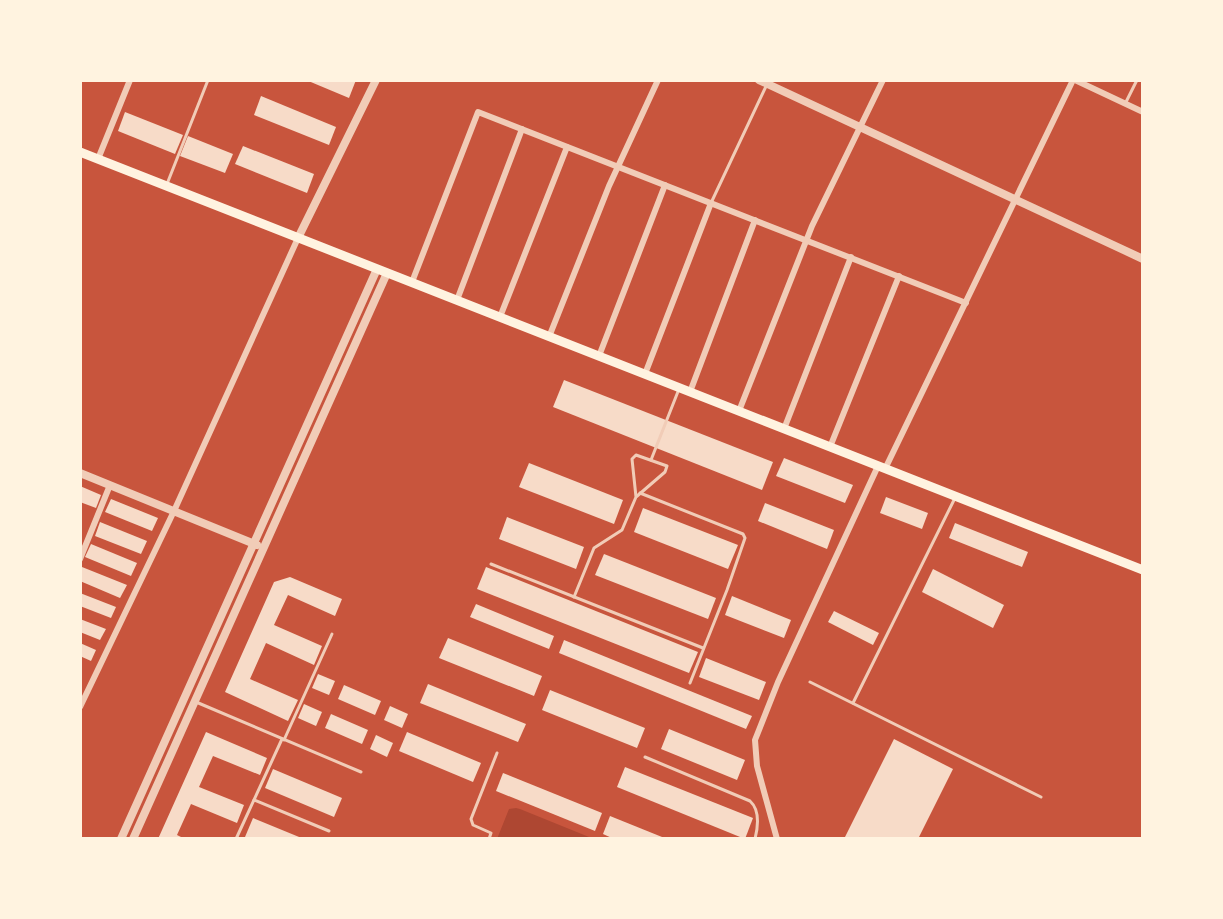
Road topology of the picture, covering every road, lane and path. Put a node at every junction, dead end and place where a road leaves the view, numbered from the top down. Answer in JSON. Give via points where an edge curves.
{"nodes":[{"id":1,"x":130,"y":80,"type":"edge"},
{"id":2,"x":208,"y":80,"type":"edge"},
{"id":3,"x":376,"y":80,"type":"edge"},
{"id":4,"x":658,"y":80,"type":"edge"},
{"id":5,"x":883,"y":80,"type":"edge"},
{"id":6,"x":1074,"y":80,"type":"edge"},
{"id":7,"x":1137,"y":80,"type":"edge"},
{"id":8,"x":765,"y":81,"type":"edge"},
{"id":9,"x":1125,"y":103,"type":"junction"},
{"id":10,"x":1143,"y":112,"type":"edge"},
{"id":11,"x":860,"y":127,"type":"junction"},
{"id":12,"x":522,"y":129,"type":"junction"},
{"id":13,"x":567,"y":147,"type":"junction"},
{"id":14,"x":80,"y":152,"type":"edge"},
{"id":15,"x":98,"y":159,"type":"junction"},
{"id":16,"x":618,"y":166,"type":"junction"},
{"id":17,"x":665,"y":185,"type":"junction"},
{"id":18,"x":166,"y":186,"type":"junction"},
{"id":19,"x":1016,"y":200,"type":"junction"},
{"id":20,"x":711,"y":203,"type":"junction"},
{"id":21,"x":755,"y":220,"type":"junction"},
{"id":22,"x":298,"y":238,"type":"junction"},
{"id":23,"x":807,"y":240,"type":"junction"},
{"id":24,"x":851,"y":257,"type":"junction"},
{"id":25,"x":1143,"y":259,"type":"edge"},
{"id":26,"x":382,"y":271,"type":"junction"},
{"id":27,"x":899,"y":276,"type":"junction"},
{"id":28,"x":412,"y":282,"type":"junction"},
{"id":29,"x":457,"y":300,"type":"junction"},
{"id":30,"x":966,"y":303,"type":"junction"},
{"id":31,"x":500,"y":317,"type":"junction"},
{"id":32,"x":549,"y":337,"type":"junction"},
{"id":33,"x":599,"y":356,"type":"junction"},
{"id":34,"x":645,"y":374,"type":"junction"},
{"id":35,"x":685,"y":390,"type":"junction"},
{"id":36,"x":739,"y":411,"type":"junction"},
{"id":37,"x":784,"y":429,"type":"junction"},
{"id":38,"x":830,"y":447,"type":"junction"},
{"id":39,"x":651,"y":460,"type":"junction"},
{"id":40,"x":882,"y":467,"type":"junction"},
{"id":41,"x":80,"y":473,"type":"edge"},
{"id":42,"x":110,"y":485,"type":"junction"},
{"id":43,"x":638,"y":495,"type":"junction"},
{"id":44,"x":956,"y":497,"type":"junction"},
{"id":45,"x":174,"y":511,"type":"junction"},
{"id":46,"x":254,"y":544,"type":"junction"},
{"id":47,"x":264,"y":548,"type":"junction"},
{"id":48,"x":80,"y":559,"type":"edge"},
{"id":49,"x":491,"y":564,"type":"dead end"},
{"id":50,"x":1143,"y":570,"type":"edge"},
{"id":51,"x":574,"y":597,"type":"junction"},
{"id":52,"x":332,"y":634,"type":"dead end"},
{"id":53,"x":704,"y":648,"type":"junction"},
{"id":54,"x":810,"y":682,"type":"dead end"},
{"id":55,"x":690,"y":683,"type":"dead end"},
{"id":56,"x":196,"y":702,"type":"junction"},
{"id":57,"x":853,"y":703,"type":"junction"},
{"id":58,"x":80,"y":707,"type":"edge"},
{"id":59,"x":283,"y":739,"type":"junction"},
{"id":60,"x":497,"y":753,"type":"dead end"},
{"id":61,"x":645,"y":757,"type":"dead end"},
{"id":62,"x":361,"y":772,"type":"dead end"},
{"id":63,"x":1041,"y":797,"type":"dead end"},
{"id":64,"x":254,"y":800,"type":"junction"},
{"id":65,"x":329,"y":831,"type":"dead end"},
{"id":66,"x":121,"y":839,"type":"edge"},
{"id":67,"x":133,"y":839,"type":"edge"},
{"id":68,"x":236,"y":839,"type":"edge"},
{"id":69,"x":489,"y":839,"type":"edge"},
{"id":70,"x":755,"y":839,"type":"edge"},
{"id":71,"x":777,"y":839,"type":"edge"}],
"edges":[{"from":1,"to":15,"type":"street"},
{"from":2,"to":18,"type":"lane"},
{"from":3,"to":22,"type":"street"},
{"from":4,"to":16,"type":"street"},
{"from":5,"to":11,"type":"street"},
{"from":6,"to":9,"type":"street"},
{"from":6,"to":19,"type":"street"},
{"from":7,"to":9,"type":"lane"},
{"from":8,"to":11,"type":"street"},
{"from":8,"to":20,"type":"lane"},
{"from":9,"to":10,"type":"street"},
{"from":11,"to":19,"type":"street"},
{"from":11,"to":23,"type":"street"},
{"from":12,"to":13,"type":"street"},
{"from":12,"to":28,"type":"street","via":[[478,112]]},
{"from":12,"to":29,"type":"street"},
{"from":13,"to":16,"type":"street"},
{"from":13,"to":31,"type":"street"},
{"from":14,"to":15,"type":"main road"},
{"from":15,"to":18,"type":"main road"},
{"from":16,"to":17,"type":"street"},
{"from":16,"to":32,"type":"street"},
{"from":17,"to":20,"type":"street"},
{"from":17,"to":33,"type":"street"},
{"from":18,"to":22,"type":"main road"},
{"from":19,"to":25,"type":"street"},
{"from":19,"to":30,"type":"street"},
{"from":20,"to":21,"type":"street"},
{"from":20,"to":34,"type":"street"},
{"from":21,"to":23,"type":"street"},
{"from":21,"to":35,"type":"street"},
{"from":22,"to":26,"type":"main road"},
{"from":22,"to":45,"type":"street"},
{"from":23,"to":24,"type":"street"},
{"from":23,"to":36,"type":"street"},
{"from":24,"to":27,"type":"street"},
{"from":24,"to":37,"type":"street"},
{"from":26,"to":28,"type":"main road"},
{"from":26,"to":46,"type":"street"},
{"from":26,"to":47,"type":"street"},
{"from":27,"to":30,"type":"street"},
{"from":27,"to":38,"type":"street"},
{"from":28,"to":29,"type":"main road"},
{"from":29,"to":31,"type":"main road"},
{"from":30,"to":40,"type":"street"},
{"from":31,"to":32,"type":"main road"},
{"from":32,"to":33,"type":"main road"},
{"from":33,"to":34,"type":"main road"},
{"from":34,"to":35,"type":"main road"},
{"from":35,"to":36,"type":"main road"},
{"from":35,"to":39,"type":"lane"},
{"from":36,"to":37,"type":"main road"},
{"from":37,"to":38,"type":"main road"},
{"from":38,"to":40,"type":"main road"},
{"from":39,"to":43,"type":"lane","via":[[636,455],[632,459]]},
{"from":39,"to":43,"type":"lane","via":[[667,466],[665,472]]},
{"from":40,"to":44,"type":"main road"},
{"from":40,"to":71,"type":"street","via":[[755,740]]},
{"from":41,"to":42,"type":"street"},
{"from":42,"to":45,"type":"street"},
{"from":42,"to":48,"type":"street"},
{"from":43,"to":51,"type":"lane","via":[[622,530],[594,548]]},
{"from":43,"to":53,"type":"lane","via":[[745,538]]},
{"from":44,"to":50,"type":"main road"},
{"from":44,"to":57,"type":"lane"},
{"from":45,"to":46,"type":"street"},
{"from":45,"to":58,"type":"street"},
{"from":46,"to":47,"type":"street"},
{"from":46,"to":66,"type":"street"},
{"from":47,"to":56,"type":"street"},
{"from":49,"to":51,"type":"lane"},
{"from":51,"to":53,"type":"lane"},
{"from":52,"to":59,"type":"lane"},
{"from":53,"to":55,"type":"lane"},
{"from":54,"to":57,"type":"lane"},
{"from":56,"to":59,"type":"lane"},
{"from":56,"to":67,"type":"street"},
{"from":57,"to":63,"type":"lane"},
{"from":59,"to":62,"type":"lane"},
{"from":59,"to":64,"type":"lane"},
{"from":60,"to":69,"type":"lane","via":[[471,819],[491,833]]},
{"from":61,"to":70,"type":"lane","via":[[750,801],[756,808]]},
{"from":64,"to":65,"type":"lane"},
{"from":64,"to":68,"type":"lane"}]}
